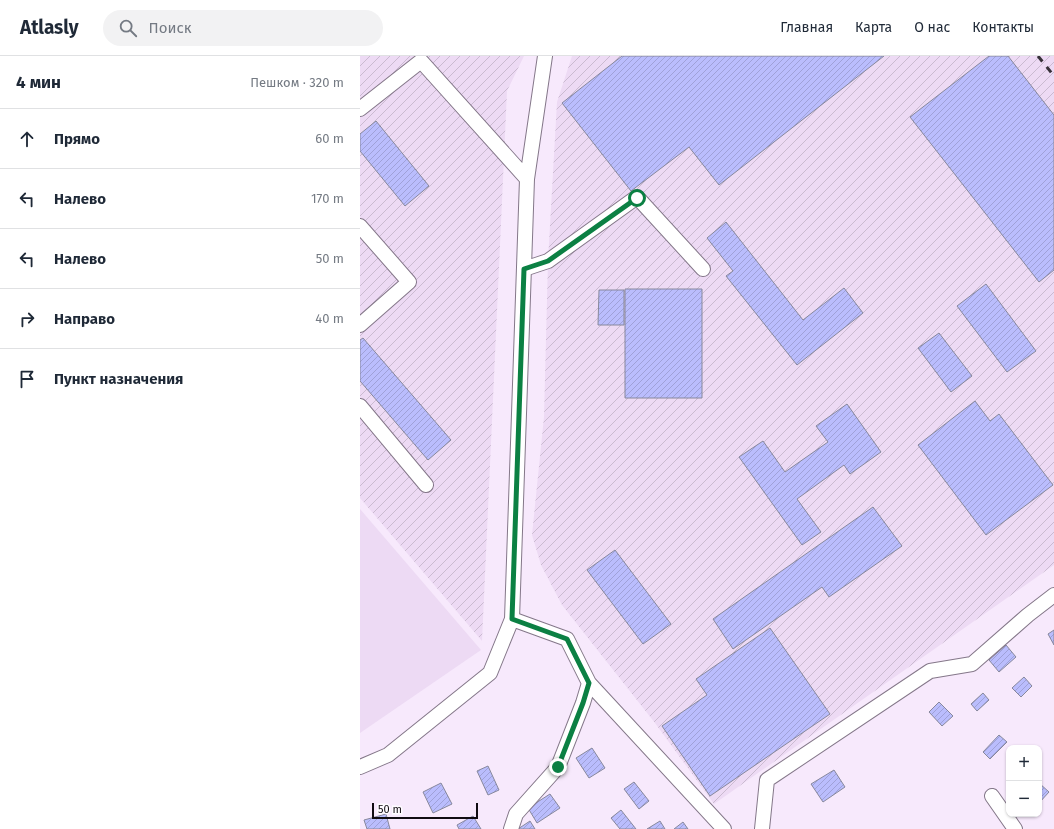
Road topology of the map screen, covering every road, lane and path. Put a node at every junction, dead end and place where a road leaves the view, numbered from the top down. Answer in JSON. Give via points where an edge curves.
{"nodes":[{"id":1,"x":545,"y":56,"type":"edge"},
{"id":2,"x":419,"y":58,"type":"edge"},
{"id":3,"x":360,"y":109,"type":"edge"},
{"id":4,"x":527,"y":179,"type":"junction"},
{"id":5,"x":360,"y":226,"type":"edge"},
{"id":6,"x":524,"y":269,"type":"junction"},
{"id":7,"x":703,"y":269,"type":"dead end"},
{"id":8,"x":360,"y":326,"type":"edge"},
{"id":9,"x":360,"y":406,"type":"edge"},
{"id":10,"x":426,"y":485,"type":"dead end"},
{"id":11,"x":1054,"y":595,"type":"edge"},
{"id":12,"x":512,"y":619,"type":"junction"},
{"id":13,"x":589,"y":683,"type":"junction"},
{"id":14,"x":360,"y":767,"type":"edge"},
{"id":15,"x":992,"y":796,"type":"dead end"},
{"id":16,"x":511,"y":829,"type":"edge"},
{"id":17,"x":724,"y":829,"type":"edge"},
{"id":18,"x":762,"y":829,"type":"edge"},
{"id":19,"x":1015,"y":829,"type":"edge"}],
"edges":[{"from":1,"to":4,"type":"street"},
{"from":2,"to":3,"type":"street"},
{"from":2,"to":4,"type":"street"},
{"from":4,"to":6,"type":"street"},
{"from":5,"to":8,"type":"street","via":[[409,282]]},
{"from":6,"to":7,"type":"street","via":[[548,261],[637,198]]},
{"from":6,"to":12,"type":"street"},
{"from":9,"to":10,"type":"street"},
{"from":11,"to":18,"type":"street","via":[[972,664],[930,672],[767,780]]},
{"from":12,"to":13,"type":"street","via":[[567,639]]},
{"from":12,"to":14,"type":"street","via":[[490,673],[388,755]]},
{"from":13,"to":16,"type":"street","via":[[558,767],[516,814]]},
{"from":13,"to":17,"type":"street"},
{"from":15,"to":19,"type":"street"}]}
